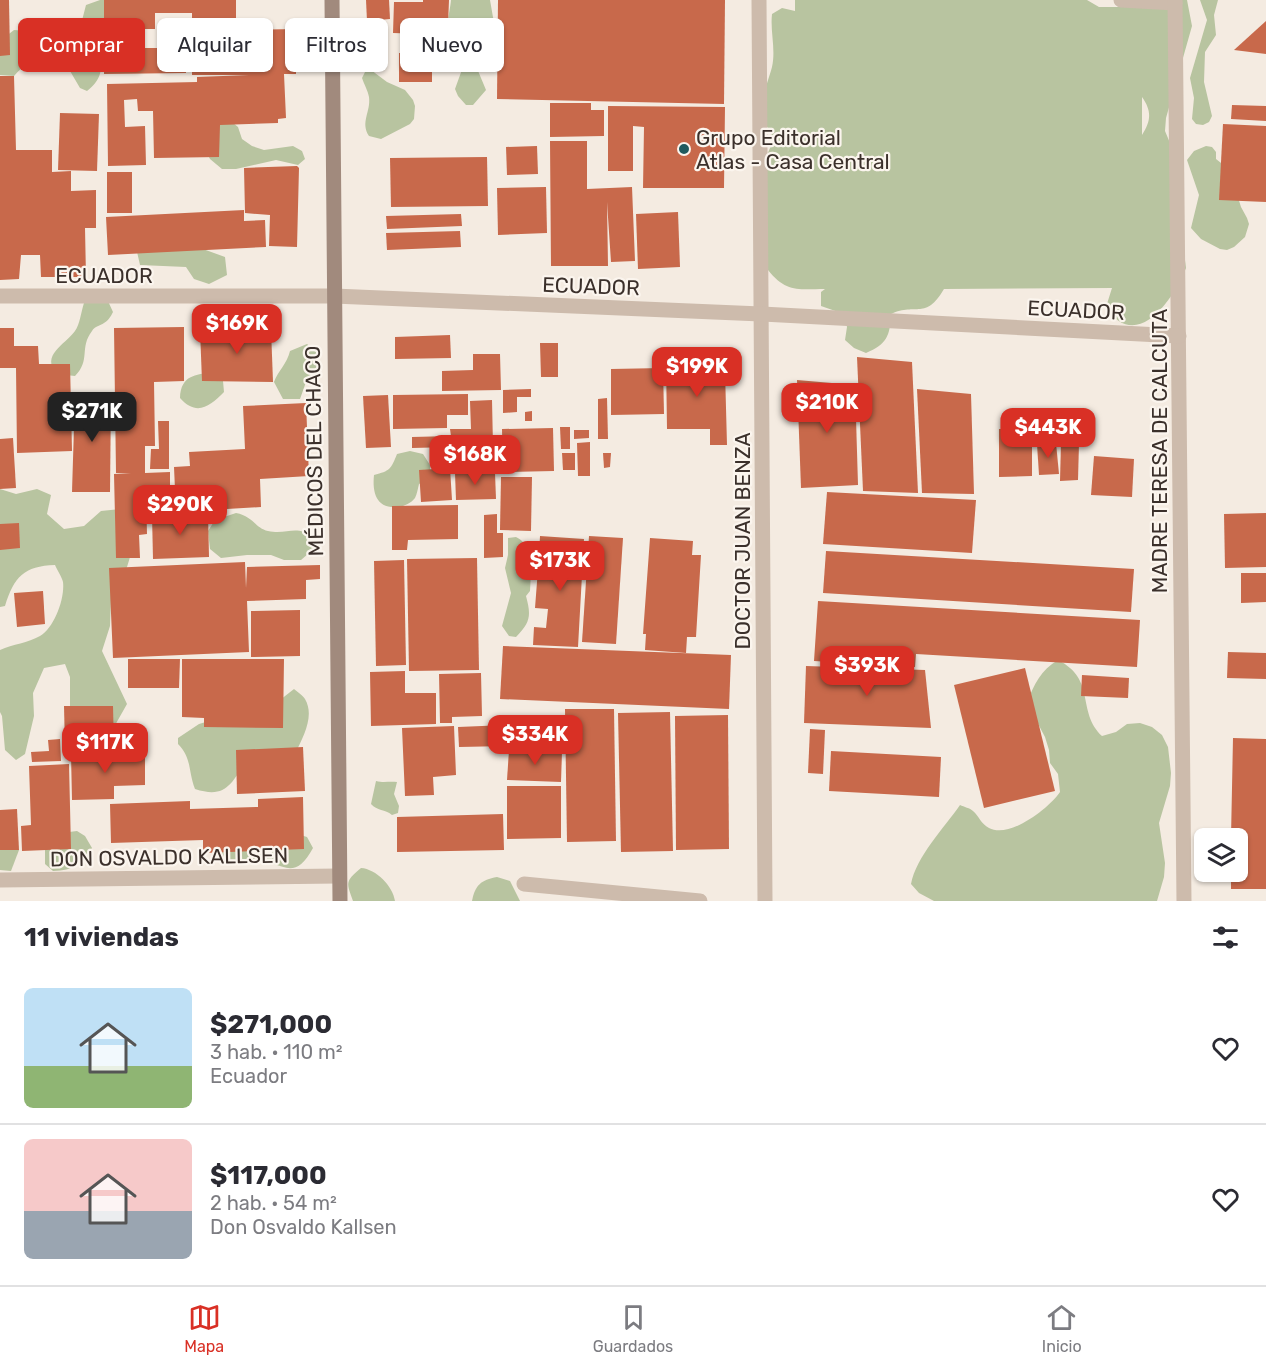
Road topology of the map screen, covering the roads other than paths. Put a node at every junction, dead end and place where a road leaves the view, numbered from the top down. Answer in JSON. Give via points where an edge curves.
{"nodes":[{"id":1,"x":332,"y":0,"type":"edge"},
{"id":2,"x":759,"y":0,"type":"edge"},
{"id":3,"x":1120,"y":0,"type":"edge"},
{"id":4,"x":1175,"y":1,"type":"edge"},
{"id":5,"x":333,"y":296,"type":"junction"},
{"id":6,"x":0,"y":297,"type":"edge"},
{"id":7,"x":761,"y":314,"type":"junction"},
{"id":8,"x":1179,"y":336,"type":"junction"},
{"id":9,"x":339,"y":876,"type":"junction"},
{"id":10,"x":0,"y":880,"type":"edge"},
{"id":11,"x":524,"y":884,"type":"dead end"},
{"id":12,"x":340,"y":901,"type":"edge"},
{"id":13,"x":700,"y":901,"type":"edge"},
{"id":14,"x":765,"y":901,"type":"edge"},
{"id":15,"x":1184,"y":901,"type":"edge"}],
"edges":[{"from":1,"to":5,"type":"main road","name":"MÉDICOS DEL CHACO"},
{"from":2,"to":7,"type":"street","name":"DOCTOR JUAN BENZA"},
{"from":3,"to":4,"type":"street"},
{"from":4,"to":8,"type":"street","name":"MADRE TERESA DE CALCUTA"},
{"from":5,"to":6,"type":"street","name":"ECUADOR"},
{"from":5,"to":7,"type":"street","name":"ECUADOR"},
{"from":5,"to":9,"type":"main road","name":"MÉDICOS DEL CHACO"},
{"from":7,"to":8,"type":"street","name":"ECUADOR"},
{"from":7,"to":14,"type":"street","name":"DOCTOR JUAN BENZA"},
{"from":8,"to":15,"type":"street","name":"MADRE TERESA DE CALCUTA"},
{"from":9,"to":10,"type":"street","name":"DON OSVALDO KALLSEN"},
{"from":9,"to":12,"type":"main road","name":"MÉDICOS DEL CHACO"},
{"from":11,"to":13,"type":"street"}]}
